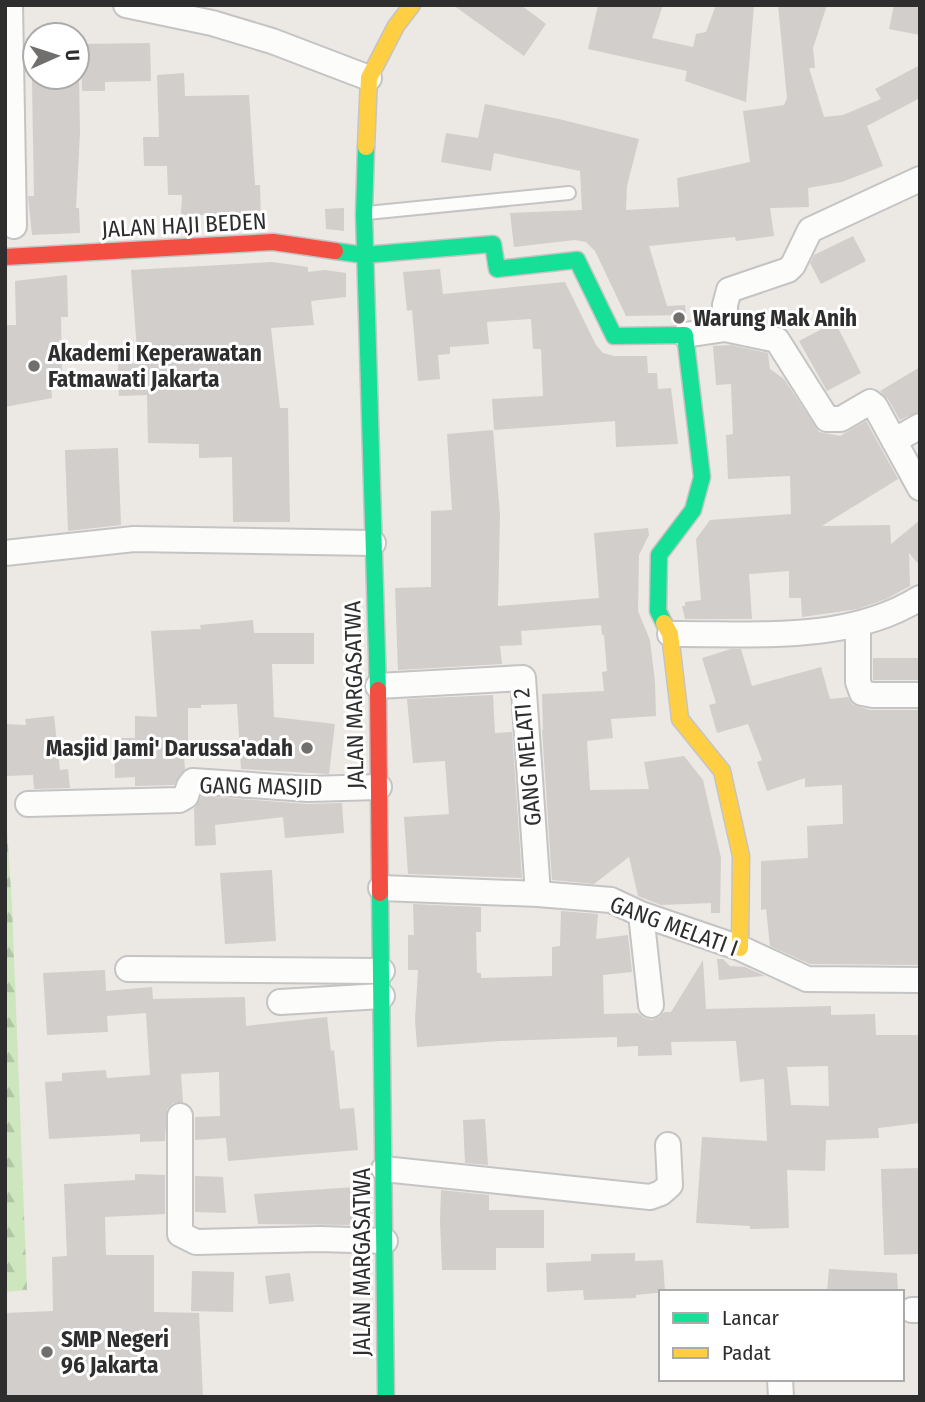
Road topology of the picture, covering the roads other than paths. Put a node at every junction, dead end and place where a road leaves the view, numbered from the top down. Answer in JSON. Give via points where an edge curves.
{"nodes":[{"id":1,"x":10,"y":5,"type":"edge"},
{"id":2,"x":125,"y":5,"type":"edge"},
{"id":3,"x":412,"y":5,"type":"edge"},
{"id":4,"x":369,"y":78,"type":"junction"},
{"id":5,"x":920,"y":179,"type":"edge"},
{"id":6,"x":569,"y":193,"type":"dead end"},
{"id":7,"x":364,"y":214,"type":"junction"},
{"id":8,"x":15,"y":226,"type":"dead end"},
{"id":9,"x":364,"y":255,"type":"junction"},
{"id":10,"x":5,"y":257,"type":"edge"},
{"id":11,"x":725,"y":329,"type":"junction"},
{"id":12,"x":685,"y":335,"type":"junction"},
{"id":13,"x":920,"y":426,"type":"edge"},
{"id":14,"x":894,"y":441,"type":"junction"},
{"id":15,"x":920,"y":488,"type":"edge"},
{"id":16,"x":373,"y":543,"type":"junction"},
{"id":17,"x":5,"y":553,"type":"edge"},
{"id":18,"x":920,"y":598,"type":"edge"},
{"id":19,"x":858,"y":626,"type":"junction"},
{"id":20,"x":670,"y":634,"type":"junction"},
{"id":21,"x":378,"y":686,"type":"junction"},
{"id":22,"x":920,"y":695,"type":"edge"},
{"id":23,"x":379,"y":787,"type":"junction"},
{"id":24,"x":29,"y":804,"type":"dead end"},
{"id":25,"x":381,"y":888,"type":"junction"},
{"id":26,"x":538,"y":894,"type":"junction"},
{"id":27,"x":641,"y":914,"type":"junction"},
{"id":28,"x":740,"y":948,"type":"junction"},
{"id":29,"x":128,"y":969,"type":"dead end"},
{"id":30,"x":382,"y":971,"type":"junction"},
{"id":31,"x":920,"y":980,"type":"edge"},
{"id":32,"x":382,"y":996,"type":"junction"},
{"id":33,"x":280,"y":1002,"type":"dead end"},
{"id":34,"x":651,"y":1005,"type":"dead end"},
{"id":35,"x":180,"y":1116,"type":"dead end"},
{"id":36,"x":668,"y":1146,"type":"dead end"},
{"id":37,"x":384,"y":1169,"type":"junction"},
{"id":38,"x":385,"y":1241,"type":"junction"},
{"id":39,"x":386,"y":1397,"type":"edge"}],
"edges":[{"from":1,"to":8,"type":"street"},
{"from":2,"to":4,"type":"street","via":[[212,23]]},
{"from":3,"to":4,"type":"street","name":"JALAN MARGASATWA"},
{"from":4,"to":7,"type":"street","name":"JALAN MARGASATWA"},
{"from":5,"to":11,"type":"street","via":[[810,230],[788,270],[729,290]]},
{"from":6,"to":7,"type":"lane"},
{"from":7,"to":9,"type":"street","name":"JALAN MARGASATWA"},
{"from":9,"to":10,"type":"street","name":"JALAN HAJI BEDEN","via":[[273,243]]},
{"from":9,"to":12,"type":"street","name":"JALAN HAJI BEDEN","via":[[493,244],[497,270],[577,260],[614,335]]},
{"from":9,"to":16,"type":"street","name":"JALAN MARGASATWA"},
{"from":11,"to":12,"type":"street"},
{"from":11,"to":14,"type":"street","via":[[777,340],[827,419],[841,419],[870,401]]},
{"from":12,"to":20,"type":"street","via":[[702,477],[693,510],[659,555],[658,611]]},
{"from":13,"to":14,"type":"street"},
{"from":14,"to":15,"type":"street"},
{"from":16,"to":17,"type":"street","via":[[134,539]]},
{"from":16,"to":21,"type":"street","name":"JALAN MARGASATWA"},
{"from":18,"to":19,"type":"street"},
{"from":19,"to":20,"type":"street","via":[[802,633]]},
{"from":19,"to":22,"type":"street","via":[[862,693]]},
{"from":20,"to":28,"type":"street","via":[[680,719],[722,771],[728,796],[741,856]]},
{"from":21,"to":23,"type":"street","name":"JALAN MARGASATWA"},
{"from":21,"to":26,"type":"street","name":"GANG MELATI 2","via":[[523,678]]},
{"from":23,"to":24,"type":"street","name":"GANG MASJID","via":[[308,789],[193,781],[179,800]]},
{"from":23,"to":25,"type":"street","name":"JALAN MARGASATWA"},
{"from":25,"to":26,"type":"street","name":"GANG MELATI I"},
{"from":25,"to":30,"type":"street","name":"JALAN MARGASATWA"},
{"from":26,"to":27,"type":"street","name":"GANG MELATI I","via":[[611,900]]},
{"from":27,"to":28,"type":"street","name":"GANG MELATI I"},
{"from":27,"to":34,"type":"street"},
{"from":28,"to":31,"type":"street","name":"GANG MELATI I","via":[[807,979]]},
{"from":29,"to":30,"type":"street"},
{"from":30,"to":32,"type":"street","name":"JALAN MARGASATWA"},
{"from":32,"to":33,"type":"street"},
{"from":32,"to":37,"type":"street","name":"JALAN MARGASATWA"},
{"from":35,"to":38,"type":"street","via":[[180,1234],[196,1242]]},
{"from":36,"to":37,"type":"street","via":[[670,1185],[650,1197]]},
{"from":37,"to":38,"type":"street","name":"JALAN MARGASATWA"},
{"from":38,"to":39,"type":"street","name":"JALAN MARGASATWA"}]}
